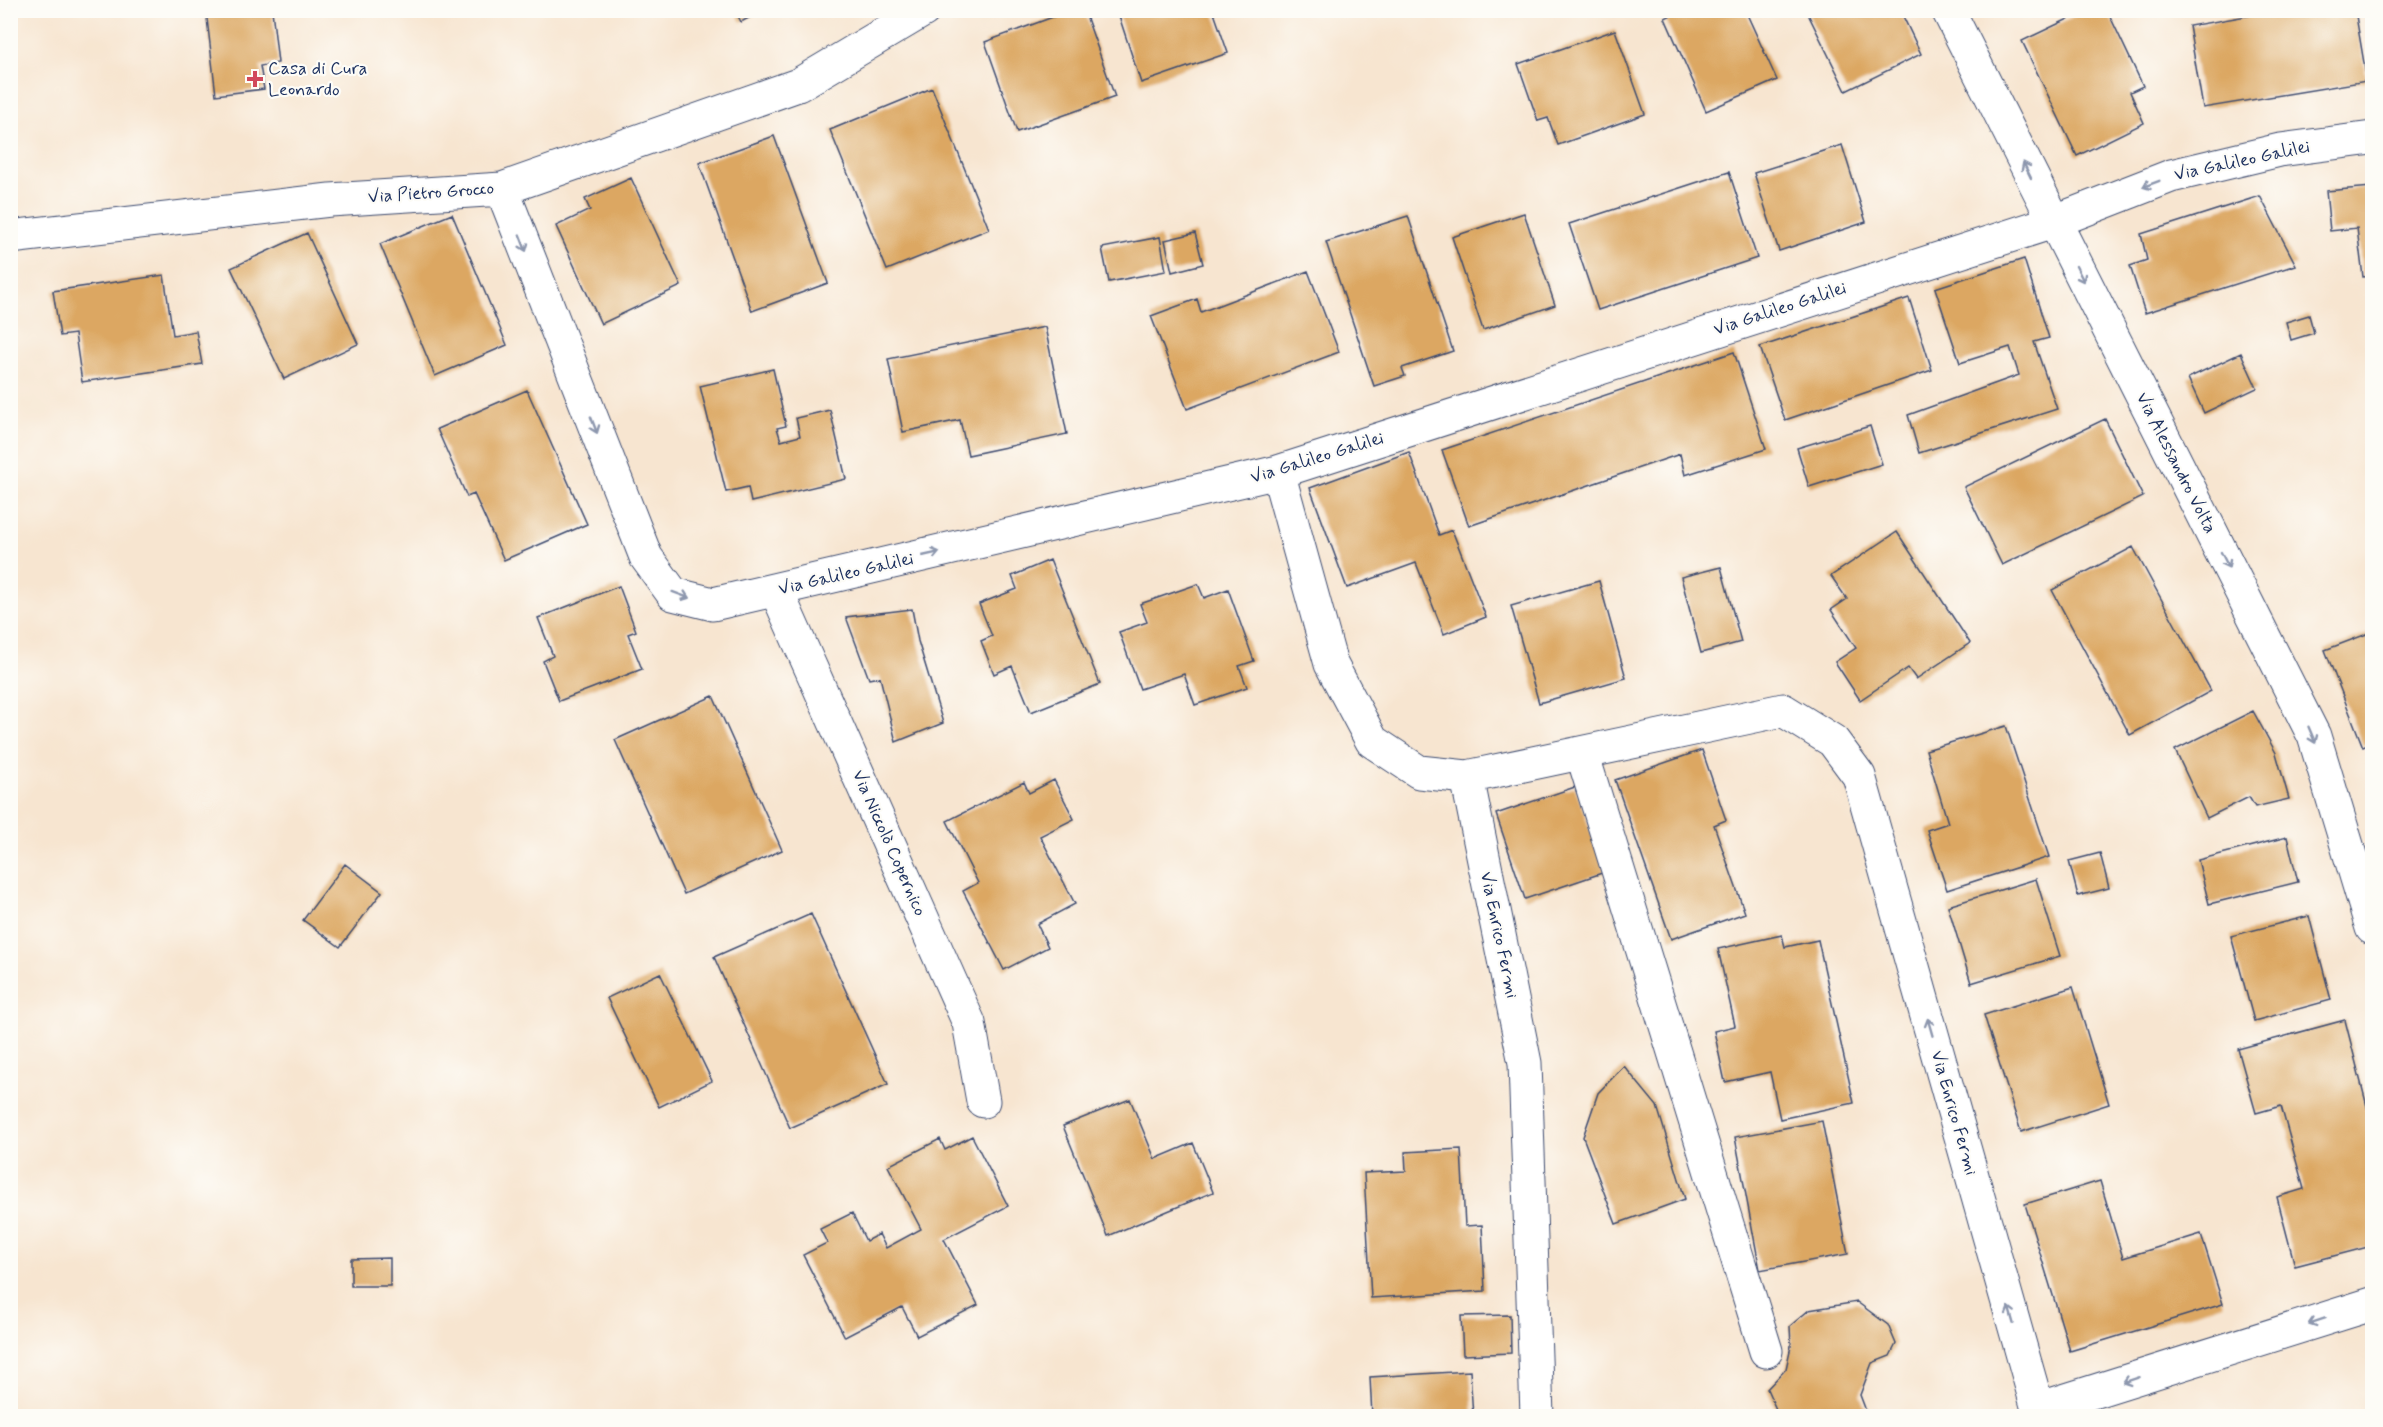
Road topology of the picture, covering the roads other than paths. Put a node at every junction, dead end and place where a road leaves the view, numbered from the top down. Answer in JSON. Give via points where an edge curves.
{"nodes":[{"id":1,"x":924,"y":10,"type":"edge"},
{"id":2,"x":1948,"y":10,"type":"edge"},
{"id":3,"x":2373,"y":138,"type":"edge"},
{"id":4,"x":502,"y":189,"type":"junction"},
{"id":5,"x":2053,"y":222,"type":"junction"},
{"id":6,"x":10,"y":237,"type":"edge"},
{"id":7,"x":1278,"y":472,"type":"junction"},
{"id":8,"x":776,"y":590,"type":"junction"},
{"id":9,"x":1582,"y":753,"type":"junction"},
{"id":10,"x":1467,"y":777,"type":"junction"},
{"id":11,"x":2373,"y":928,"type":"edge"},
{"id":12,"x":983,"y":1101,"type":"dead end"},
{"id":13,"x":2373,"y":1304,"type":"edge"},
{"id":14,"x":1766,"y":1351,"type":"dead end"},
{"id":15,"x":1537,"y":1416,"type":"edge"}],
"edges":[{"from":1,"to":4,"type":"street","name":"Via Pietro Grocco","via":[[798,85]]},
{"from":5,"to":2,"type":"street","name":"Via Alessandro Volta","one_way":true},
{"from":3,"to":5,"type":"street","name":"Via Galileo Galilei","one_way":true,"via":[[2280,150],[2170,176]]},
{"from":4,"to":6,"type":"street","name":"Via Pietro Grocco","via":[[330,200]]},
{"from":4,"to":8,"type":"street","name":"Via Galileo Galilei","one_way":true,"via":[[646,557],[673,594],[703,602],[713,604]]},
{"from":5,"to":7,"type":"street","name":"Via Galileo Galilei"},
{"from":5,"to":11,"type":"street","name":"Via Alessandro Volta","one_way":true,"via":[[2314,736]]},
{"from":8,"to":7,"type":"street","name":"Via Galileo Galilei","one_way":true},
{"from":7,"to":10,"type":"street","name":"Via Enrico Fermi","via":[[1330,664],[1372,741],[1419,772]]},
{"from":8,"to":12,"type":"street","name":"Via Niccolò Copernico","via":[[969,1023]]},
{"from":9,"to":10,"type":"street","name":"Via Enrico Fermi"},
{"from":13,"to":9,"type":"street","name":"Via Enrico Fermi","one_way":true,"via":[[2038,1409],[1859,776],[1833,741],[1783,710]]},
{"from":9,"to":14,"type":"street"},
{"from":10,"to":15,"type":"street","name":"Via Enrico Fermi","via":[[1525,1063]]}]}
